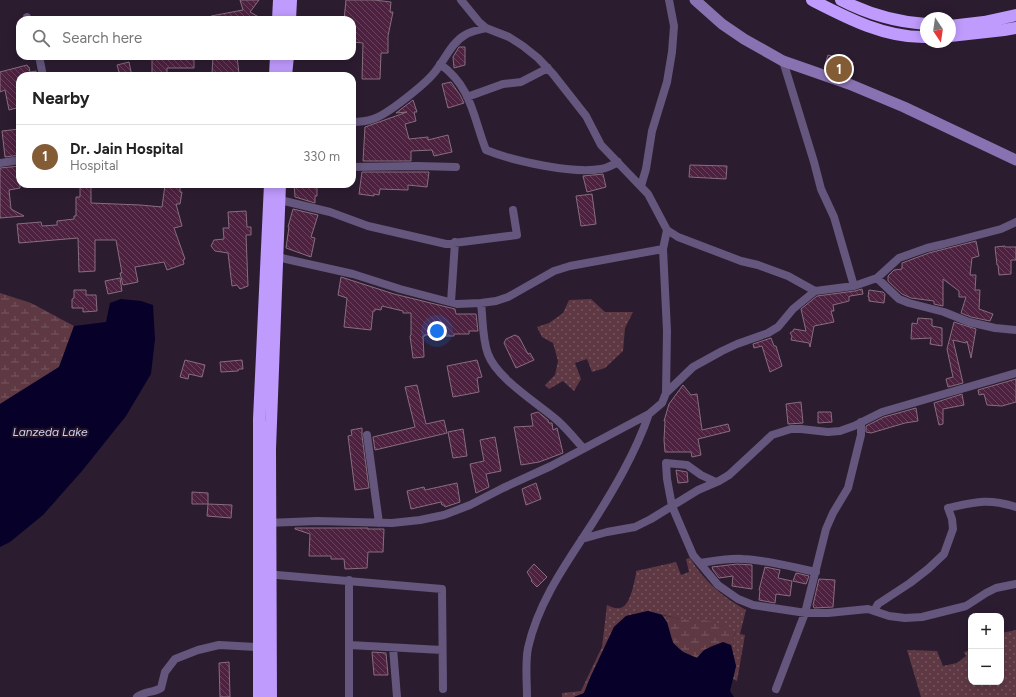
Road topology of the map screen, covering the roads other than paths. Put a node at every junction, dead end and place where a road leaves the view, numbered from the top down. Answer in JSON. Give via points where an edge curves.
{"nodes":[{"id":1,"x":279,"y":0,"type":"edge"},
{"id":2,"x":291,"y":0,"type":"edge"},
{"id":3,"x":461,"y":0,"type":"edge"},
{"id":4,"x":669,"y":0,"type":"edge"},
{"id":5,"x":695,"y":0,"type":"edge"},
{"id":6,"x":812,"y":0,"type":"edge"},
{"id":7,"x":841,"y":0,"type":"edge"},
{"id":8,"x":1016,"y":15,"type":"edge"},
{"id":9,"x":278,"y":16,"type":"edge"},
{"id":10,"x":290,"y":16,"type":"edge"},
{"id":11,"x":920,"y":23,"type":"edge"},
{"id":12,"x":956,"y":25,"type":"edge"},
{"id":13,"x":486,"y":28,"type":"junction"},
{"id":14,"x":1016,"y":28,"type":"edge"},
{"id":15,"x":956,"y":35,"type":"edge"},
{"id":16,"x":920,"y":37,"type":"edge"},
{"id":17,"x":40,"y":60,"type":"edge"},
{"id":18,"x":276,"y":60,"type":"edge"},
{"id":19,"x":288,"y":60,"type":"edge"},
{"id":20,"x":783,"y":61,"type":"junction"},
{"id":21,"x":440,"y":64,"type":"junction"},
{"id":22,"x":548,"y":68,"type":"junction"},
{"id":23,"x":41,"y":72,"type":"edge"},
{"id":24,"x":275,"y":72,"type":"edge"},
{"id":25,"x":286,"y":72,"type":"edge"},
{"id":26,"x":467,"y":97,"type":"junction"},
{"id":27,"x":356,"y":122,"type":"edge"},
{"id":28,"x":1016,"y":160,"type":"edge"},
{"id":29,"x":16,"y":161,"type":"edge"},
{"id":30,"x":618,"y":162,"type":"junction"},
{"id":31,"x":0,"y":163,"type":"edge"},
{"id":32,"x":356,"y":167,"type":"edge"},
{"id":33,"x":456,"y":168,"type":"dead end"},
{"id":34,"x":641,"y":186,"type":"junction"},
{"id":35,"x":271,"y":188,"type":"edge"},
{"id":36,"x":278,"y":188,"type":"edge"},
{"id":37,"x":274,"y":199,"type":"junction"},
{"id":38,"x":513,"y":210,"type":"dead end"},
{"id":39,"x":1016,"y":222,"type":"edge"},
{"id":40,"x":667,"y":230,"type":"junction"},
{"id":41,"x":455,"y":242,"type":"junction"},
{"id":42,"x":663,"y":249,"type":"junction"},
{"id":43,"x":276,"y":256,"type":"junction"},
{"id":44,"x":877,"y":278,"type":"junction"},
{"id":45,"x":854,"y":286,"type":"junction"},
{"id":46,"x":815,"y":291,"type":"junction"},
{"id":47,"x":450,"y":302,"type":"junction"},
{"id":48,"x":481,"y":303,"type":"junction"},
{"id":49,"x":1016,"y":330,"type":"edge"},
{"id":50,"x":1016,"y":373,"type":"edge"},
{"id":51,"x":666,"y":393,"type":"junction"},
{"id":52,"x":649,"y":414,"type":"junction"},
{"id":53,"x":861,"y":422,"type":"junction"},
{"id":54,"x":367,"y":435,"type":"dead end"},
{"id":55,"x":583,"y":448,"type":"junction"},
{"id":56,"x":716,"y":482,"type":"junction"},
{"id":57,"x":672,"y":506,"type":"junction"},
{"id":58,"x":1016,"y":506,"type":"edge"},
{"id":59,"x":264,"y":523,"type":"junction"},
{"id":60,"x":379,"y":523,"type":"junction"},
{"id":61,"x":582,"y":539,"type":"junction"},
{"id":62,"x":700,"y":563,"type":"junction"},
{"id":63,"x":816,"y":572,"type":"junction"},
{"id":64,"x":264,"y":574,"type":"junction"},
{"id":65,"x":349,"y":580,"type":"junction"},
{"id":66,"x":1016,"y":584,"type":"edge"},
{"id":67,"x":874,"y":611,"type":"junction"},
{"id":68,"x":805,"y":613,"type":"junction"},
{"id":69,"x":349,"y":645,"type":"junction"},
{"id":70,"x":258,"y":647,"type":"junction"},
{"id":71,"x":393,"y":648,"type":"junction"},
{"id":72,"x":442,"y":650,"type":"junction"},
{"id":73,"x":443,"y":689,"type":"dead end"},
{"id":74,"x":776,"y":689,"type":"dead end"},
{"id":75,"x":137,"y":697,"type":"edge"},
{"id":76,"x":259,"y":697,"type":"edge"},
{"id":77,"x":271,"y":697,"type":"edge"},
{"id":78,"x":350,"y":697,"type":"edge"},
{"id":79,"x":397,"y":697,"type":"edge"},
{"id":80,"x":527,"y":697,"type":"edge"}],
"edges":[{"from":1,"to":9,"type":"highway"},
{"from":2,"to":10,"type":"highway"},
{"from":3,"to":13,"type":"street"},
{"from":4,"to":34,"type":"street","via":[[674,26],[672,52]]},
{"from":5,"to":20,"type":"street","via":[[722,24]]},
{"from":6,"to":16,"type":"highway","via":[[885,32]]},
{"from":7,"to":11,"type":"highway","via":[[882,17]]},
{"from":8,"to":12,"type":"highway"},
{"from":13,"to":21,"type":"street","via":[[465,35],[453,45]]},
{"from":13,"to":22,"type":"street","via":[[523,46]]},
{"from":14,"to":15,"type":"highway"},
{"from":17,"to":23,"type":"street"},
{"from":18,"to":24,"type":"highway"},
{"from":19,"to":25,"type":"highway"},
{"from":20,"to":28,"type":"street","via":[[904,107]]},
{"from":20,"to":45,"type":"street","via":[[820,189],[834,217]]},
{"from":21,"to":26,"type":"street","via":[[458,82]]},
{"from":21,"to":27,"type":"street","via":[[423,85],[386,113],[374,119]]},
{"from":22,"to":26,"type":"street","via":[[521,82],[503,84]]},
{"from":22,"to":30,"type":"street","via":[[586,116],[601,145]]},
{"from":26,"to":30,"type":"street","via":[[486,150],[569,169],[602,169]]},
{"from":29,"to":31,"type":"street"},
{"from":30,"to":34,"type":"street"},
{"from":32,"to":33,"type":"street"},
{"from":34,"to":40,"type":"street"},
{"from":35,"to":37,"type":"highway"},
{"from":36,"to":37,"type":"highway"},
{"from":37,"to":41,"type":"street","via":[[330,212],[368,226],[414,238],[446,244]]},
{"from":37,"to":43,"type":"highway"},
{"from":37,"to":59,"type":"highway","via":[[259,419]]},
{"from":38,"to":41,"type":"street","via":[[517,235]]},
{"from":39,"to":44,"type":"street","via":[[899,258]]},
{"from":40,"to":42,"type":"street"},
{"from":40,"to":46,"type":"street","via":[[678,237],[741,261],[788,276]]},
{"from":41,"to":47,"type":"street"},
{"from":42,"to":48,"type":"street","via":[[570,266],[554,271],[508,297]]},
{"from":42,"to":51,"type":"street","via":[[667,331]]},
{"from":43,"to":47,"type":"street","via":[[352,274]]},
{"from":43,"to":59,"type":"highway","via":[[270,449]]},
{"from":44,"to":45,"type":"street"},
{"from":44,"to":49,"type":"street","via":[[899,299],[909,303],[970,322]]},
{"from":45,"to":46,"type":"street"},
{"from":46,"to":51,"type":"street","via":[[793,308],[778,327],[737,344],[693,367]]},
{"from":47,"to":48,"type":"street"},
{"from":48,"to":55,"type":"street","via":[[484,338],[488,354],[496,369],[559,421]]},
{"from":50,"to":53,"type":"street","via":[[882,412]]},
{"from":51,"to":52,"type":"street","via":[[662,403]]},
{"from":52,"to":55,"type":"street"},
{"from":52,"to":61,"type":"street","via":[[621,476]]},
{"from":53,"to":56,"type":"street","via":[[840,431],[791,429],[772,435],[729,475]]},
{"from":53,"to":63,"type":"street","via":[[861,435],[848,488],[826,529]]},
{"from":54,"to":60,"type":"street"},
{"from":55,"to":60,"type":"street","via":[[551,466],[444,515],[420,520]]},
{"from":56,"to":57,"type":"street"},
{"from":56,"to":57,"type":"street","via":[[700,475],[687,465],[666,463]]},
{"from":57,"to":61,"type":"street","via":[[635,527]]},
{"from":57,"to":62,"type":"street","via":[[693,556]]},
{"from":58,"to":67,"type":"street","via":[[991,500],[948,508],[953,529],[944,554],[910,583],[878,604]]},
{"from":59,"to":60,"type":"street"},
{"from":59,"to":64,"type":"highway"},
{"from":61,"to":80,"type":"street","via":[[546,599],[535,625],[528,650]]},
{"from":62,"to":63,"type":"street","via":[[741,559],[767,561]]},
{"from":62,"to":68,"type":"street","via":[[718,585],[738,599],[753,606]]},
{"from":63,"to":68,"type":"street"},
{"from":64,"to":65,"type":"street"},
{"from":64,"to":70,"type":"highway"},
{"from":64,"to":77,"type":"highway"},
{"from":65,"to":69,"type":"street"},
{"from":65,"to":72,"type":"street","via":[[442,589]]},
{"from":66,"to":67,"type":"street","via":[[996,588],[966,606],[922,617],[889,616]]},
{"from":67,"to":68,"type":"street","via":[[868,609]]},
{"from":68,"to":74,"type":"street"},
{"from":69,"to":71,"type":"street"},
{"from":69,"to":78,"type":"street"},
{"from":70,"to":75,"type":"street","via":[[219,646],[198,650],[175,659],[165,672],[161,688]]},
{"from":70,"to":76,"type":"highway"},
{"from":71,"to":72,"type":"street"},
{"from":71,"to":79,"type":"street"},
{"from":72,"to":73,"type":"street"}]}
